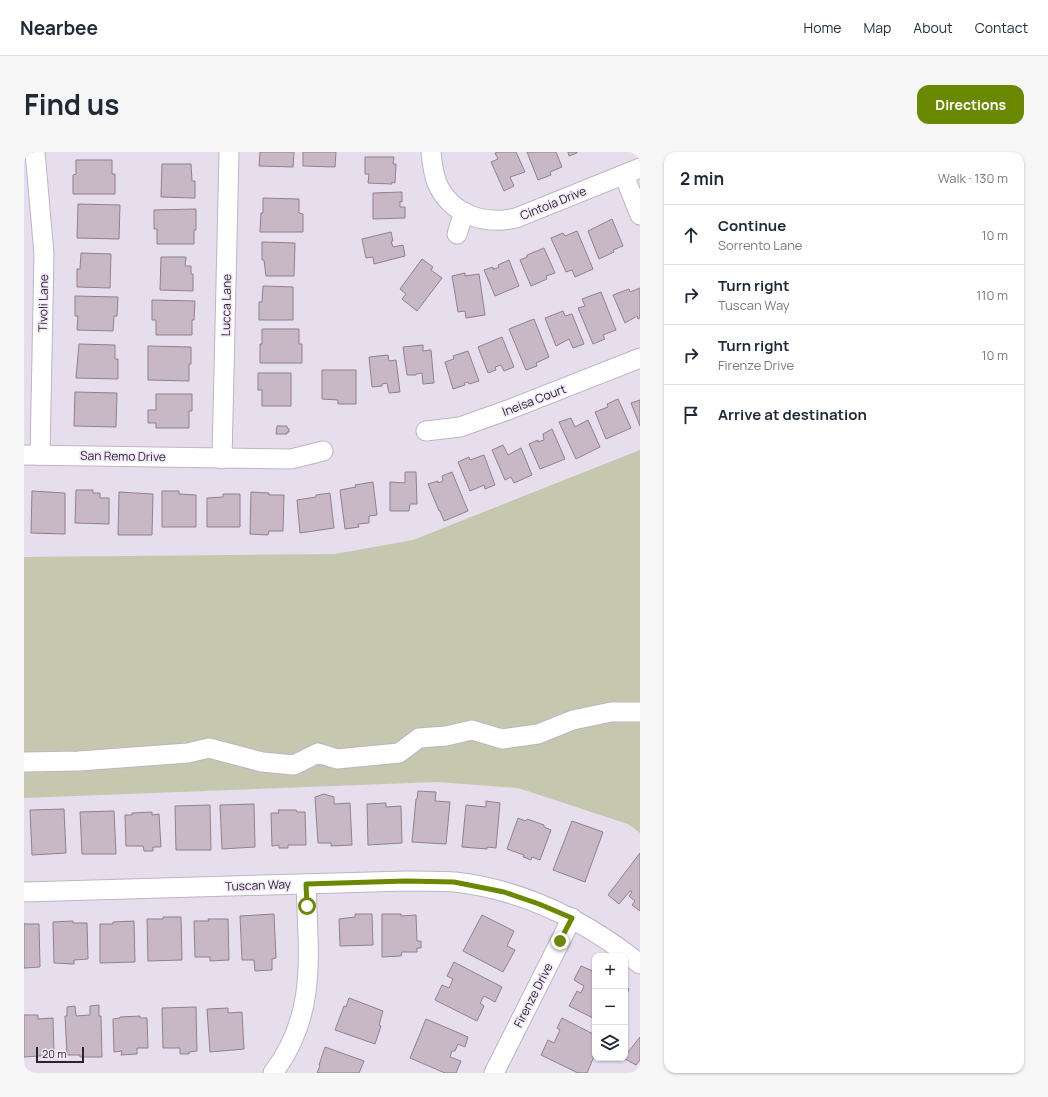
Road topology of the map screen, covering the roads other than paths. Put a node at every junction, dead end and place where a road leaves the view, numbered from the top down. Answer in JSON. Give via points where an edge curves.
{"nodes":[{"id":1,"x":35,"y":152,"type":"edge"},
{"id":2,"x":229,"y":152,"type":"edge"},
{"id":3,"x":430,"y":152,"type":"edge"},
{"id":4,"x":632,"y":172,"type":"edge"},
{"id":5,"x":464,"y":212,"type":"junction"},
{"id":6,"x":640,"y":215,"type":"edge"},
{"id":7,"x":457,"y":234,"type":"dead end"},
{"id":8,"x":640,"y":358,"type":"edge"},
{"id":9,"x":426,"y":431,"type":"dead end"},
{"id":10,"x":323,"y":451,"type":"dead end"},
{"id":11,"x":32,"y":455,"type":"edge"},
{"id":12,"x":222,"y":458,"type":"junction"},
{"id":13,"x":640,"y":712,"type":"edge"},
{"id":14,"x":24,"y":762,"type":"edge"},
{"id":15,"x":306,"y":884,"type":"junction"},
{"id":16,"x":24,"y":892,"type":"edge"},
{"id":17,"x":572,"y":918,"type":"junction"},
{"id":18,"x":640,"y":964,"type":"edge"},
{"id":19,"x":273,"y":1073,"type":"edge"},
{"id":20,"x":494,"y":1073,"type":"edge"}],
"edges":[{"from":1,"to":11,"type":"street","name":"Tivoli Lane","via":[[44,254]]},
{"from":2,"to":12,"type":"street","name":"Lucca Lane"},
{"from":3,"to":5,"type":"street","name":"Cintoia Drive","via":[[437,183],[448,200]]},
{"from":4,"to":5,"type":"street","name":"Cintoia Drive","via":[[516,218],[486,220]]},
{"from":4,"to":6,"type":"street"},
{"from":5,"to":7,"type":"street"},
{"from":8,"to":9,"type":"street","name":"Ineisa Court","via":[[460,427]]},
{"from":10,"to":12,"type":"street","name":"San Remo Drive","via":[[291,459]]},
{"from":11,"to":12,"type":"street","name":"San Remo Drive"},
{"from":13,"to":14,"type":"street","via":[[611,712],[573,720],[538,734],[502,739],[472,730],[446,736],[419,738],[399,753],[337,759],[318,754],[294,765],[262,762],[209,748],[188,753],[79,761]]},
{"from":15,"to":16,"type":"street","name":"Tuscan Way"},
{"from":15,"to":17,"type":"street","name":"Tuscan Way","via":[[454,882],[504,892]]},
{"from":15,"to":19,"type":"street","via":[[306,999],[293,1041]]},
{"from":17,"to":18,"type":"street","name":"Tuscan Way","via":[[617,945]]},
{"from":17,"to":20,"type":"street","name":"Firenze Drive"}]}
